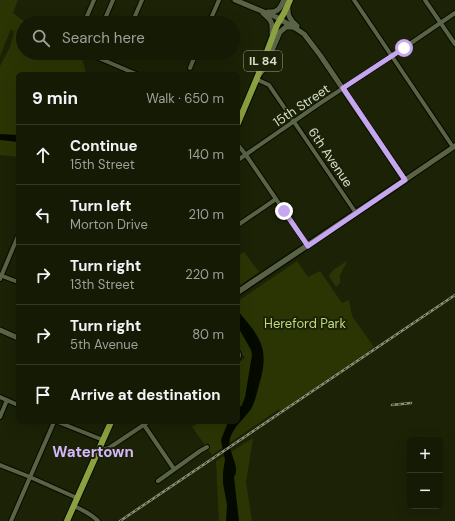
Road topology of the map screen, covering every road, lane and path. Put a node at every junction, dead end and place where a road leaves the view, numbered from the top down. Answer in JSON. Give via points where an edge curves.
{"nodes":[{"id":1,"x":94,"y":0,"type":"edge"},
{"id":2,"x":113,"y":0,"type":"edge"},
{"id":3,"x":142,"y":0,"type":"edge"},
{"id":4,"x":219,"y":0,"type":"edge"},
{"id":5,"x":235,"y":0,"type":"edge"},
{"id":6,"x":354,"y":0,"type":"edge"},
{"id":7,"x":425,"y":0,"type":"edge"},
{"id":8,"x":287,"y":1,"type":"edge"},
{"id":9,"x":262,"y":11,"type":"junction"},
{"id":10,"x":455,"y":13,"type":"edge"},
{"id":11,"x":87,"y":16,"type":"edge"},
{"id":12,"x":106,"y":16,"type":"edge"},
{"id":13,"x":135,"y":16,"type":"edge"},
{"id":14,"x":212,"y":16,"type":"edge"},
{"id":15,"x":280,"y":20,"type":"junction"},
{"id":16,"x":440,"y":23,"type":"junction"},
{"id":17,"x":295,"y":28,"type":"junction"},
{"id":18,"x":304,"y":34,"type":"junction"},
{"id":19,"x":272,"y":38,"type":"junction"},
{"id":20,"x":455,"y":44,"type":"edge"},
{"id":21,"x":392,"y":56,"type":"junction"},
{"id":22,"x":103,"y":60,"type":"edge"},
{"id":23,"x":193,"y":60,"type":"edge"},
{"id":24,"x":190,"y":68,"type":"dead end"},
{"id":25,"x":131,"y":72,"type":"edge"},
{"id":26,"x":257,"y":78,"type":"junction"},
{"id":27,"x":343,"y":88,"type":"junction"},
{"id":28,"x":240,"y":117,"type":"edge"},
{"id":29,"x":294,"y":122,"type":"junction"},
{"id":30,"x":240,"y":147,"type":"edge"},
{"id":31,"x":454,"y":147,"type":"edge"},
{"id":32,"x":246,"y":154,"type":"junction"},
{"id":33,"x":240,"y":158,"type":"edge"},
{"id":34,"x":405,"y":180,"type":"junction"},
{"id":35,"x":276,"y":199,"type":"junction"},
{"id":36,"x":356,"y":213,"type":"junction"},
{"id":37,"x":240,"y":224,"type":"edge"},
{"id":38,"x":16,"y":241,"type":"edge"},
{"id":39,"x":308,"y":246,"type":"junction"},
{"id":40,"x":1,"y":276,"type":"edge"},
{"id":41,"x":16,"y":281,"type":"edge"},
{"id":42,"x":240,"y":291,"type":"edge"},
{"id":43,"x":0,"y":330,"type":"edge"},
{"id":44,"x":16,"y":337,"type":"edge"},
{"id":45,"x":0,"y":397,"type":"edge"},
{"id":46,"x":7,"y":400,"type":"junction"},
{"id":47,"x":16,"y":404,"type":"edge"},
{"id":48,"x":0,"y":416,"type":"edge"},
{"id":49,"x":53,"y":424,"type":"edge"},
{"id":50,"x":63,"y":424,"type":"edge"},
{"id":51,"x":109,"y":424,"type":"edge"},
{"id":52,"x":144,"y":424,"type":"edge"},
{"id":53,"x":146,"y":424,"type":"edge"},
{"id":54,"x":102,"y":440,"type":"junction"},
{"id":55,"x":207,"y":447,"type":"dead end"},
{"id":56,"x":98,"y":451,"type":"junction"},
{"id":57,"x":0,"y":465,"type":"edge"},
{"id":58,"x":174,"y":470,"type":"junction"},
{"id":59,"x":30,"y":477,"type":"junction"},
{"id":60,"x":158,"y":481,"type":"dead end"},
{"id":61,"x":77,"y":498,"type":"junction"},
{"id":62,"x":74,"y":506,"type":"junction"},
{"id":63,"x":11,"y":521,"type":"edge"},
{"id":64,"x":67,"y":521,"type":"edge"},
{"id":65,"x":98,"y":521,"type":"edge"}],
"edges":[{"from":1,"to":11,"type":"street"},
{"from":2,"to":12,"type":"street"},
{"from":3,"to":13,"type":"street"},
{"from":4,"to":14,"type":"street"},
{"from":5,"to":9,"type":"street"},
{"from":6,"to":21,"type":"street"},
{"from":7,"to":16,"type":"street"},
{"from":8,"to":9,"type":"street","via":[[277,11]]},
{"from":8,"to":15,"type":"main road","number":"IL 84"},
{"from":8,"to":18,"type":"street","via":[[290,19]]},
{"from":9,"to":15,"type":"street"},
{"from":9,"to":19,"type":"street","via":[[272,22]]},
{"from":10,"to":16,"type":"street","name":"15th Street"},
{"from":15,"to":17,"type":"street"},
{"from":15,"to":19,"type":"main road","number":"IL 84"},
{"from":16,"to":20,"type":"street"},
{"from":16,"to":21,"type":"street","name":"15th Street"},
{"from":17,"to":18,"type":"street"},
{"from":17,"to":26,"type":"street","via":[[281,30],[264,69]]},
{"from":18,"to":27,"type":"street"},
{"from":19,"to":26,"type":"main road","number":"IL 84"},
{"from":21,"to":27,"type":"street","name":"15th Street"},
{"from":21,"to":31,"type":"street"},
{"from":22,"to":25,"type":"street"},
{"from":23,"to":24,"type":"street"},
{"from":26,"to":28,"type":"main road","number":"IL 84"},
{"from":26,"to":29,"type":"street","name":"6th Avenue","via":[[269,85]]},
{"from":27,"to":29,"type":"street","name":"15th Street"},
{"from":27,"to":34,"type":"street"},
{"from":29,"to":32,"type":"street","name":"15th Street"},
{"from":29,"to":36,"type":"street","name":"6th Avenue"},
{"from":30,"to":32,"type":"street"},
{"from":31,"to":34,"type":"street"},
{"from":32,"to":33,"type":"street","name":"15th Street"},
{"from":32,"to":35,"type":"street"},
{"from":34,"to":36,"type":"main road"},
{"from":35,"to":37,"type":"street"},
{"from":35,"to":39,"type":"street"},
{"from":36,"to":39,"type":"main road"},
{"from":38,"to":40,"type":"street"},
{"from":39,"to":42,"type":"main road"},
{"from":40,"to":41,"type":"street"},
{"from":43,"to":44,"type":"street"},
{"from":45,"to":46,"type":"street"},
{"from":46,"to":47,"type":"street"},
{"from":46,"to":48,"type":"street"},
{"from":49,"to":59,"type":"street"},
{"from":50,"to":54,"type":"street"},
{"from":51,"to":54,"type":"main road"},
{"from":52,"to":56,"type":"street","via":[[109,448]]},
{"from":53,"to":58,"type":"street"},
{"from":54,"to":56,"type":"main road"},
{"from":55,"to":58,"type":"street"},
{"from":56,"to":61,"type":"main road"},
{"from":57,"to":59,"type":"street"},
{"from":58,"to":60,"type":"street"},
{"from":59,"to":61,"type":"street"},
{"from":59,"to":63,"type":"street"},
{"from":61,"to":62,"type":"main road"},
{"from":62,"to":64,"type":"main road"},
{"from":62,"to":65,"type":"street"}]}
